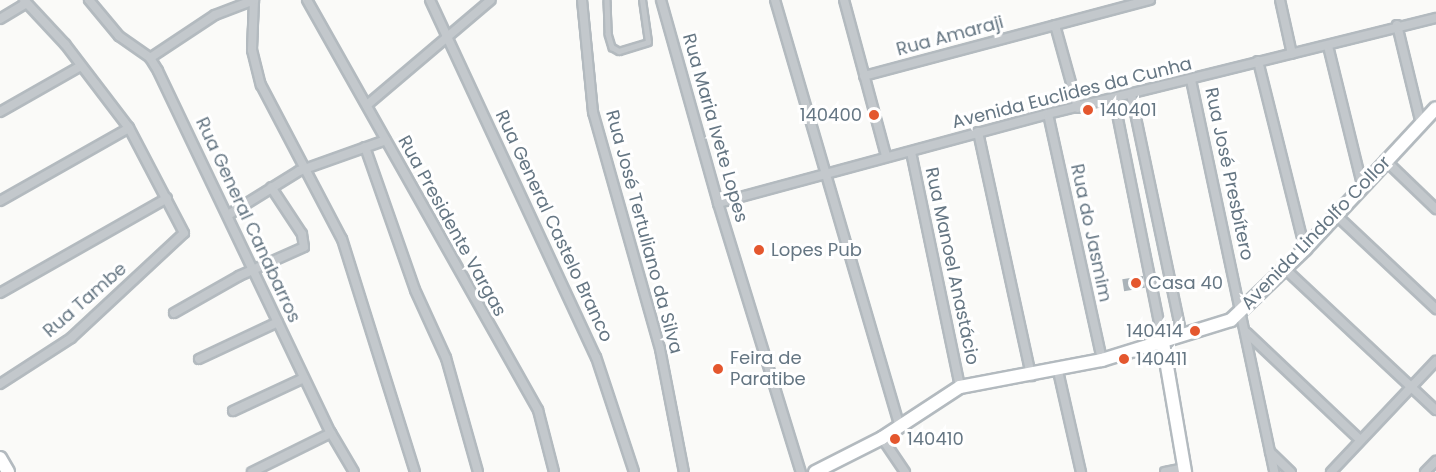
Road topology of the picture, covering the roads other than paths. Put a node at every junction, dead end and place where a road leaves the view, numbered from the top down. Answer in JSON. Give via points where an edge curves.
{"nodes":[{"id":1,"x":89,"y":0,"type":"edge"},
{"id":2,"x":254,"y":0,"type":"edge"},
{"id":3,"x":307,"y":0,"type":"edge"},
{"id":4,"x":430,"y":0,"type":"edge"},
{"id":5,"x":491,"y":0,"type":"edge"},
{"id":6,"x":582,"y":0,"type":"edge"},
{"id":7,"x":607,"y":0,"type":"edge"},
{"id":8,"x":642,"y":0,"type":"edge"},
{"id":9,"x":661,"y":0,"type":"edge"},
{"id":10,"x":775,"y":0,"type":"edge"},
{"id":11,"x":844,"y":0,"type":"edge"},
{"id":12,"x":1150,"y":0,"type":"edge"},
{"id":13,"x":1280,"y":0,"type":"edge"},
{"id":14,"x":26,"y":2,"type":"edge"},
{"id":15,"x":1436,"y":18,"type":"edge"},
{"id":16,"x":0,"y":19,"type":"edge"},
{"id":17,"x":1055,"y":25,"type":"junction"},
{"id":18,"x":1397,"y":25,"type":"junction"},
{"id":19,"x":447,"y":37,"type":"junction"},
{"id":20,"x":1328,"y":46,"type":"junction"},
{"id":21,"x":1292,"y":54,"type":"junction"},
{"id":22,"x":150,"y":58,"type":"junction"},
{"id":23,"x":1258,"y":61,"type":"junction"},
{"id":24,"x":81,"y":66,"type":"junction"},
{"id":25,"x":864,"y":76,"type":"junction"},
{"id":26,"x":1191,"y":80,"type":"junction"},
{"id":27,"x":1131,"y":94,"type":"junction"},
{"id":28,"x":1114,"y":99,"type":"junction"},
{"id":29,"x":367,"y":105,"type":"junction"},
{"id":30,"x":1078,"y":108,"type":"junction"},
{"id":31,"x":0,"y":112,"type":"edge"},
{"id":32,"x":1435,"y":112,"type":"edge"},
{"id":33,"x":1048,"y":114,"type":"junction"},
{"id":34,"x":1421,"y":124,"type":"junction"},
{"id":35,"x":129,"y":128,"type":"junction"},
{"id":36,"x":978,"y":132,"type":"junction"},
{"id":37,"x":386,"y":140,"type":"junction"},
{"id":38,"x":365,"y":147,"type":"junction"},
{"id":39,"x":911,"y":152,"type":"junction"},
{"id":40,"x":886,"y":156,"type":"junction"},
{"id":41,"x":1385,"y":160,"type":"junction"},
{"id":42,"x":306,"y":169,"type":"junction"},
{"id":43,"x":827,"y":174,"type":"junction"},
{"id":44,"x":1362,"y":184,"type":"junction"},
{"id":45,"x":271,"y":188,"type":"junction"},
{"id":46,"x":167,"y":198,"type":"junction"},
{"id":47,"x":0,"y":201,"type":"edge"},
{"id":48,"x":718,"y":203,"type":"junction"},
{"id":49,"x":1436,"y":209,"type":"edge"},
{"id":50,"x":1335,"y":214,"type":"junction"},
{"id":51,"x":228,"y":215,"type":"junction"},
{"id":52,"x":1305,"y":249,"type":"junction"},
{"id":53,"x":1284,"y":268,"type":"junction"},
{"id":54,"x":254,"y":271,"type":"junction"},
{"id":55,"x":0,"y":293,"type":"edge"},
{"id":56,"x":1436,"y":309,"type":"edge"},
{"id":57,"x":1242,"y":311,"type":"junction"},
{"id":58,"x":174,"y":314,"type":"dead end"},
{"id":59,"x":278,"y":322,"type":"junction"},
{"id":60,"x":1247,"y":333,"type":"junction"},
{"id":61,"x":1182,"y":338,"type":"junction"},
{"id":62,"x":1163,"y":343,"type":"junction"},
{"id":63,"x":199,"y":360,"type":"dead end"},
{"id":64,"x":1102,"y":360,"type":"junction"},
{"id":65,"x":1436,"y":361,"type":"edge"},
{"id":66,"x":1058,"y":371,"type":"junction"},
{"id":67,"x":1031,"y":376,"type":"junction"},
{"id":68,"x":304,"y":378,"type":"junction"},
{"id":69,"x":0,"y":384,"type":"edge"},
{"id":70,"x":1412,"y":386,"type":"junction"},
{"id":71,"x":960,"y":387,"type":"junction"},
{"id":72,"x":1436,"y":410,"type":"edge"},
{"id":73,"x":233,"y":411,"type":"dead end"},
{"id":74,"x":899,"y":425,"type":"junction"},
{"id":75,"x":331,"y":433,"type":"junction"},
{"id":76,"x":882,"y":438,"type":"junction"},
{"id":77,"x":1360,"y":440,"type":"junction"},
{"id":78,"x":1270,"y":452,"type":"junction"},
{"id":79,"x":0,"y":458,"type":"edge"},
{"id":80,"x":1436,"y":460,"type":"edge"},
{"id":81,"x":1185,"y":470,"type":"edge"},
{"id":82,"x":8,"y":472,"type":"edge"},
{"id":83,"x":252,"y":472,"type":"edge"},
{"id":84,"x":354,"y":472,"type":"edge"},
{"id":85,"x":415,"y":472,"type":"edge"},
{"id":86,"x":478,"y":472,"type":"edge"},
{"id":87,"x":554,"y":472,"type":"edge"},
{"id":88,"x":634,"y":472,"type":"edge"},
{"id":89,"x":684,"y":472,"type":"edge"},
{"id":90,"x":801,"y":472,"type":"edge"},
{"id":91,"x":815,"y":472,"type":"edge"},
{"id":92,"x":905,"y":472,"type":"edge"},
{"id":93,"x":1081,"y":472,"type":"edge"},
{"id":94,"x":1165,"y":472,"type":"edge"},
{"id":95,"x":1274,"y":472,"type":"edge"},
{"id":96,"x":1291,"y":472,"type":"edge"},
{"id":97,"x":1331,"y":472,"type":"edge"},
{"id":98,"x":1425,"y":472,"type":"edge"}],
"edges":[{"from":1,"to":22,"type":"street","name":"Rua General Canabarros","via":[[119,36]]},
{"from":2,"to":22,"type":"street","via":[[215,15]]},
{"from":2,"to":42,"type":"street","via":[[252,41],[257,74]]},
{"from":3,"to":29,"type":"street","name":"Rua Presidente Vargas"},
{"from":4,"to":19,"type":"street","name":"Rua General Castelo Branco"},
{"from":5,"to":19,"type":"street"},
{"from":6,"to":89,"type":"street","name":"Rua José Tertuliano da Silva","via":[[593,112],[660,349]]},
{"from":7,"to":8,"type":"lane","via":[[608,34],[612,47],[619,51],[648,42]]},
{"from":9,"to":48,"type":"street","name":"Rua Maria Ivete Lopes"},
{"from":10,"to":43,"type":"street"},
{"from":11,"to":25,"type":"street"},
{"from":12,"to":17,"type":"street","name":"Rua Amaraji"},
{"from":13,"to":21,"type":"street"},
{"from":14,"to":16,"type":"street"},
{"from":14,"to":24,"type":"street"},
{"from":15,"to":18,"type":"street","name":"Avenida Euclides da Cunha"},
{"from":17,"to":25,"type":"street","name":"Rua Amaraji"},
{"from":17,"to":30,"type":"street"},
{"from":18,"to":20,"type":"street","name":"Avenida Euclides da Cunha"},
{"from":18,"to":34,"type":"street"},
{"from":19,"to":29,"type":"street"},
{"from":19,"to":88,"type":"street","name":"Rua General Castelo Branco","via":[[596,357]]},
{"from":20,"to":21,"type":"street","name":"Avenida Euclides da Cunha"},
{"from":20,"to":44,"type":"street"},
{"from":21,"to":23,"type":"street","name":"Avenida Euclides da Cunha"},
{"from":22,"to":51,"type":"street","name":"Rua General Canabarros"},
{"from":23,"to":26,"type":"street","name":"Avenida Euclides da Cunha"},
{"from":23,"to":52,"type":"street"},
{"from":24,"to":31,"type":"street"},
{"from":24,"to":35,"type":"street"},
{"from":25,"to":40,"type":"street"},
{"from":26,"to":27,"type":"street","name":"Avenida Euclides da Cunha"},
{"from":26,"to":57,"type":"street","name":"Rua José Presbítero"},
{"from":27,"to":28,"type":"street","name":"Avenida Euclides da Cunha"},
{"from":27,"to":61,"type":"street"},
{"from":28,"to":30,"type":"street","name":"Avenida Euclides da Cunha"},
{"from":28,"to":62,"type":"street"},
{"from":29,"to":37,"type":"street","name":"Rua Presidente Vargas"},
{"from":30,"to":33,"type":"street","name":"Avenida Euclides da Cunha"},
{"from":32,"to":34,"type":"main road","name":"Avenida Lindolfo Collor"},
{"from":33,"to":36,"type":"street","name":"Avenida Euclides da Cunha"},
{"from":33,"to":64,"type":"street","name":"Rua do Jasmim"},
{"from":34,"to":41,"type":"main road","name":"Avenida Lindolfo Collor"},
{"from":35,"to":46,"type":"street"},
{"from":35,"to":47,"type":"street"},
{"from":36,"to":39,"type":"street","name":"Avenida Euclides da Cunha"},
{"from":36,"to":67,"type":"street"},
{"from":37,"to":38,"type":"street"},
{"from":37,"to":87,"type":"street","name":"Rua Presidente Vargas","via":[[538,410]]},
{"from":38,"to":42,"type":"street"},
{"from":38,"to":86,"type":"street","via":[[415,290],[446,358]]},
{"from":39,"to":40,"type":"street","name":"Avenida Euclides da Cunha"},
{"from":39,"to":71,"type":"street","name":"Rua Manoel Anastácio"},
{"from":40,"to":43,"type":"street","name":"Avenida Euclides da Cunha"},
{"from":41,"to":44,"type":"main road","name":"Avenida Lindolfo Collor"},
{"from":41,"to":49,"type":"street"},
{"from":42,"to":45,"type":"street"},
{"from":42,"to":85,"type":"street","via":[[342,239]]},
{"from":43,"to":48,"type":"street","name":"Avenida Euclides da Cunha"},
{"from":43,"to":74,"type":"street"},
{"from":44,"to":50,"type":"main road","name":"Avenida Lindolfo Collor"},
{"from":45,"to":51,"type":"street"},
{"from":45,"to":54,"type":"street","via":[[302,234],[304,247]]},
{"from":46,"to":55,"type":"street"},
{"from":46,"to":69,"type":"street","name":"Rua Tambe","via":[[184,233],[71,338]]},
{"from":48,"to":90,"type":"street","name":"Rua Maria Ivete Lopes"},
{"from":50,"to":52,"type":"main road","name":"Avenida Lindolfo Collor"},
{"from":50,"to":56,"type":"street"},
{"from":51,"to":54,"type":"street","name":"Rua General Canabarros"},
{"from":52,"to":53,"type":"main road","name":"Avenida Lindolfo Collor"},
{"from":53,"to":57,"type":"main road","name":"Avenida Lindolfo Collor"},
{"from":53,"to":70,"type":"street"},
{"from":54,"to":58,"type":"street"},
{"from":54,"to":59,"type":"street","name":"Rua General Canabarros"},
{"from":57,"to":60,"type":"street","name":"Rua José Presbítero"},
{"from":57,"to":61,"type":"main road","name":"Avenida Lindolfo Collor","via":[[1231,320]]},
{"from":59,"to":63,"type":"street"},
{"from":59,"to":68,"type":"street","name":"Rua General Canabarros"},
{"from":60,"to":77,"type":"street"},
{"from":60,"to":78,"type":"street","name":"Rua José Presbítero"},
{"from":61,"to":62,"type":"main road","name":"Avenida Lindolfo Collor"},
{"from":62,"to":64,"type":"main road","name":"Avenida Lindolfo Collor"},
{"from":62,"to":81,"type":"main road"},
{"from":64,"to":66,"type":"main road","name":"Avenida Lindolfo Collor"},
{"from":65,"to":70,"type":"street"},
{"from":66,"to":67,"type":"main road","name":"Avenida Lindolfo Collor"},
{"from":66,"to":93,"type":"street"},
{"from":67,"to":71,"type":"main road","name":"Avenida Lindolfo Collor"},
{"from":68,"to":73,"type":"street"},
{"from":68,"to":75,"type":"street","name":"Rua General Canabarros"},
{"from":70,"to":72,"type":"street"},
{"from":70,"to":77,"type":"street"},
{"from":71,"to":74,"type":"main road","name":"Avenida Lindolfo Collor"},
{"from":74,"to":76,"type":"main road","name":"Avenida Lindolfo Collor"},
{"from":75,"to":83,"type":"street"},
{"from":75,"to":84,"type":"street","name":"Rua General Canabarros"},
{"from":76,"to":91,"type":"main road","name":"Avenida Lindolfo Collor"},
{"from":76,"to":92,"type":"street"},
{"from":77,"to":97,"type":"street"},
{"from":78,"to":95,"type":"street","name":"Rua José Presbítero"},
{"from":78,"to":96,"type":"street"},
{"from":79,"to":82,"type":"main road"},
{"from":80,"to":98,"type":"street"},
{"from":81,"to":94,"type":"street"}]}
